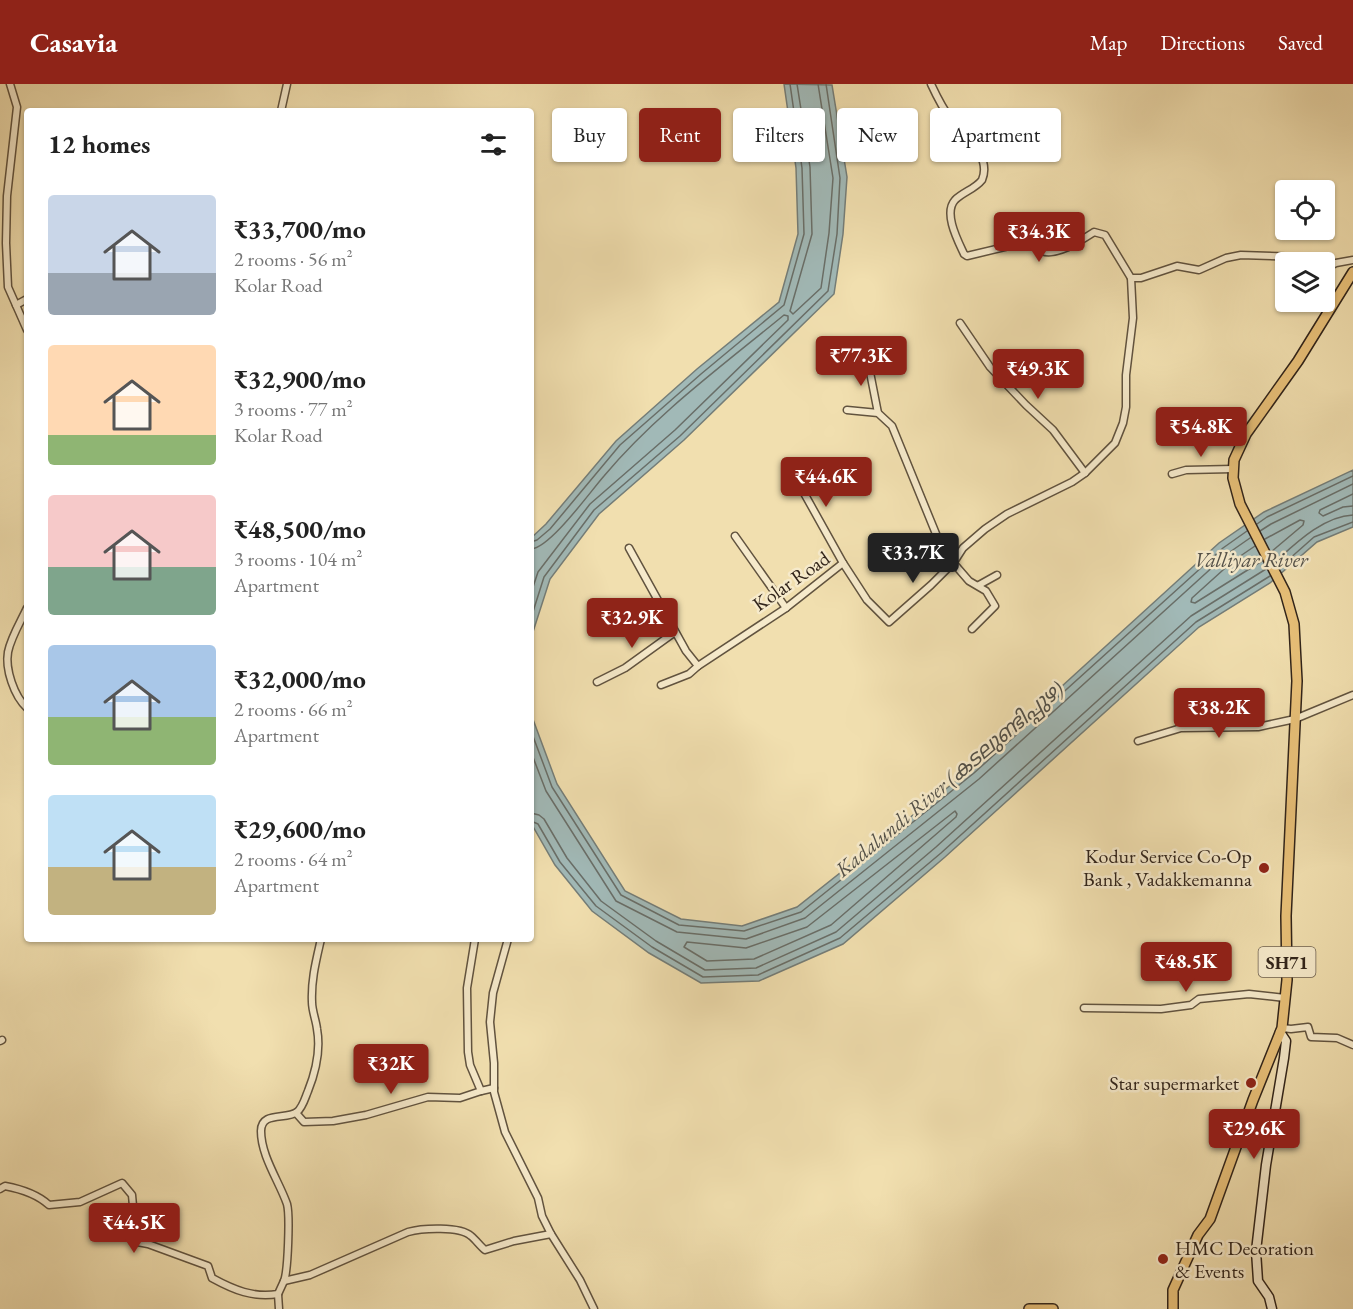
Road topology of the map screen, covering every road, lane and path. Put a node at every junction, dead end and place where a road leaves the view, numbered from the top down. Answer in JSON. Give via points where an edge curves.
{"nodes":[{"id":1,"x":10,"y":84,"type":"edge"},
{"id":2,"x":287,"y":84,"type":"edge"},
{"id":3,"x":931,"y":84,"type":"edge"},
{"id":4,"x":282,"y":108,"type":"edge"},
{"id":5,"x":1275,"y":256,"type":"edge"},
{"id":6,"x":1353,"y":260,"type":"edge"},
{"id":7,"x":1335,"y":264,"type":"edge"},
{"id":8,"x":1353,"y":272,"type":"edge"},
{"id":9,"x":1131,"y":278,"type":"junction"},
{"id":10,"x":24,"y":301,"type":"edge"},
{"id":11,"x":16,"y":305,"type":"junction"},
{"id":12,"x":24,"y":323,"type":"edge"},
{"id":13,"x":960,"y":323,"type":"dead end"},
{"id":14,"x":867,"y":357,"type":"dead end"},
{"id":15,"x":847,"y":410,"type":"dead end"},
{"id":16,"x":878,"y":413,"type":"junction"},
{"id":17,"x":786,"y":469,"type":"dead end"},
{"id":18,"x":1233,"y":469,"type":"junction"},
{"id":19,"x":1085,"y":473,"type":"junction"},
{"id":20,"x":1172,"y":474,"type":"dead end"},
{"id":21,"x":735,"y":536,"type":"dead end"},
{"id":22,"x":629,"y":548,"type":"dead end"},
{"id":23,"x":954,"y":562,"type":"junction"},
{"id":24,"x":843,"y":563,"type":"junction"},
{"id":25,"x":997,"y":575,"type":"dead end"},
{"id":26,"x":979,"y":585,"type":"junction"},
{"id":27,"x":786,"y":608,"type":"junction"},
{"id":28,"x":24,"y":615,"type":"edge"},
{"id":29,"x":972,"y":629,"type":"dead end"},
{"id":30,"x":675,"y":632,"type":"junction"},
{"id":31,"x":698,"y":666,"type":"junction"},
{"id":32,"x":597,"y":682,"type":"dead end"},
{"id":33,"x":661,"y":685,"type":"dead end"},
{"id":34,"x":1353,"y":695,"type":"edge"},
{"id":35,"x":24,"y":705,"type":"edge"},
{"id":36,"x":1295,"y":719,"type":"junction"},
{"id":37,"x":1138,"y":741,"type":"dead end"},
{"id":38,"x":320,"y":942,"type":"edge"},
{"id":39,"x":475,"y":942,"type":"edge"},
{"id":40,"x":507,"y":942,"type":"edge"},
{"id":41,"x":1285,"y":998,"type":"junction"},
{"id":42,"x":1084,"y":1008,"type":"dead end"},
{"id":43,"x":1281,"y":1030,"type":"junction"},
{"id":44,"x":1353,"y":1045,"type":"edge"},
{"id":45,"x":494,"y":1088,"type":"junction"},
{"id":46,"x":482,"y":1091,"type":"junction"},
{"id":47,"x":296,"y":1113,"type":"junction"},
{"id":48,"x":0,"y":1189,"type":"edge"},
{"id":49,"x":550,"y":1234,"type":"junction"},
{"id":50,"x":284,"y":1281,"type":"junction"},
{"id":51,"x":278,"y":1294,"type":"junction"},
{"id":52,"x":279,"y":1309,"type":"edge"},
{"id":53,"x":594,"y":1309,"type":"edge"},
{"id":54,"x":1029,"y":1309,"type":"edge"},
{"id":55,"x":1053,"y":1309,"type":"edge"},
{"id":56,"x":1173,"y":1309,"type":"edge"},
{"id":57,"x":1272,"y":1309,"type":"edge"}],
"edges":[{"from":1,"to":11,"type":"street","via":[[17,107],[6,243],[8,287]]},
{"from":2,"to":4,"type":"street"},
{"from":3,"to":9,"type":"street","via":[[953,122],[968,136],[983,166],[982,180],[954,201],[950,212],[964,254],[1026,242],[1050,252],[1099,232],[1105,235]]},
{"from":5,"to":9,"type":"street","via":[[1241,255],[1199,270],[1178,266]]},
{"from":6,"to":7,"type":"street"},
{"from":8,"to":18,"type":"main road","number":"SH71","via":[[1298,361],[1246,434]]},
{"from":9,"to":19,"type":"street","name":"Kolar Road","via":[[1133,318],[1123,423],[1115,443]]},
{"from":10,"to":11,"type":"street"},
{"from":11,"to":12,"type":"street"},
{"from":13,"to":19,"type":"street","via":[[990,367],[1053,430]]},
{"from":14,"to":16,"type":"street"},
{"from":15,"to":16,"type":"street"},
{"from":16,"to":23,"type":"street","via":[[892,426],[943,551]]},
{"from":17,"to":24,"type":"street"},
{"from":18,"to":20,"type":"street"},
{"from":18,"to":36,"type":"main road","number":"SH71","via":[[1240,504],[1285,592],[1294,624]]},
{"from":19,"to":23,"type":"street","name":"Kolar Road","via":[[1007,514],[963,548]]},
{"from":21,"to":27,"type":"street"},
{"from":22,"to":30,"type":"street"},
{"from":23,"to":24,"type":"street","name":"Kolar Road","via":[[888,622],[867,600]]},
{"from":23,"to":26,"type":"street","via":[[969,580]]},
{"from":24,"to":27,"type":"street","name":"Kolar Road"},
{"from":25,"to":26,"type":"street"},
{"from":26,"to":29,"type":"street","via":[[995,606]]},
{"from":27,"to":31,"type":"street","name":"Kolar Road"},
{"from":28,"to":35,"type":"street","via":[[8,652],[9,672]]},
{"from":30,"to":31,"type":"street"},
{"from":30,"to":32,"type":"street","via":[[625,668]]},
{"from":31,"to":33,"type":"street","name":"Kolar Road","via":[[689,674]]},
{"from":34,"to":36,"type":"street"},
{"from":36,"to":37,"type":"street","via":[[1258,727],[1181,728]]},
{"from":36,"to":41,"type":"main road","number":"SH71"},
{"from":38,"to":47,"type":"street","via":[[312,973],[318,1067]]},
{"from":39,"to":46,"type":"street","via":[[467,988],[468,1052]]},
{"from":40,"to":45,"type":"street","via":[[493,993],[490,1022]]},
{"from":41,"to":42,"type":"street","via":[[1249,994],[1199,999],[1191,1005],[1161,1009]]},
{"from":41,"to":43,"type":"main road","number":"SH71"},
{"from":43,"to":44,"type":"street","via":[[1308,1027],[1311,1037],[1337,1038]]},
{"from":43,"to":56,"type":"main road","number":"SH71","via":[[1210,1219],[1198,1235],[1173,1290]]},
{"from":43,"to":57,"type":"main road","via":[[1286,1041],[1256,1251],[1258,1281]]},
{"from":45,"to":46,"type":"street"},
{"from":45,"to":49,"type":"street","via":[[505,1132],[538,1198]]},
{"from":46,"to":47,"type":"street","via":[[460,1098],[428,1096],[333,1121],[304,1122]]},
{"from":47,"to":50,"type":"street","via":[[267,1119],[261,1127],[290,1216]]},
{"from":48,"to":51,"type":"street","via":[[18,1188],[49,1205],[80,1202],[123,1183],[132,1195],[132,1241],[208,1266],[212,1278],[245,1294]]},
{"from":49,"to":50,"type":"street","via":[[485,1250],[470,1234],[421,1228],[310,1275]]},
{"from":49,"to":53,"type":"street"},
{"from":50,"to":51,"type":"street"},
{"from":51,"to":52,"type":"street"},
{"from":54,"to":55,"type":"main road"}]}
